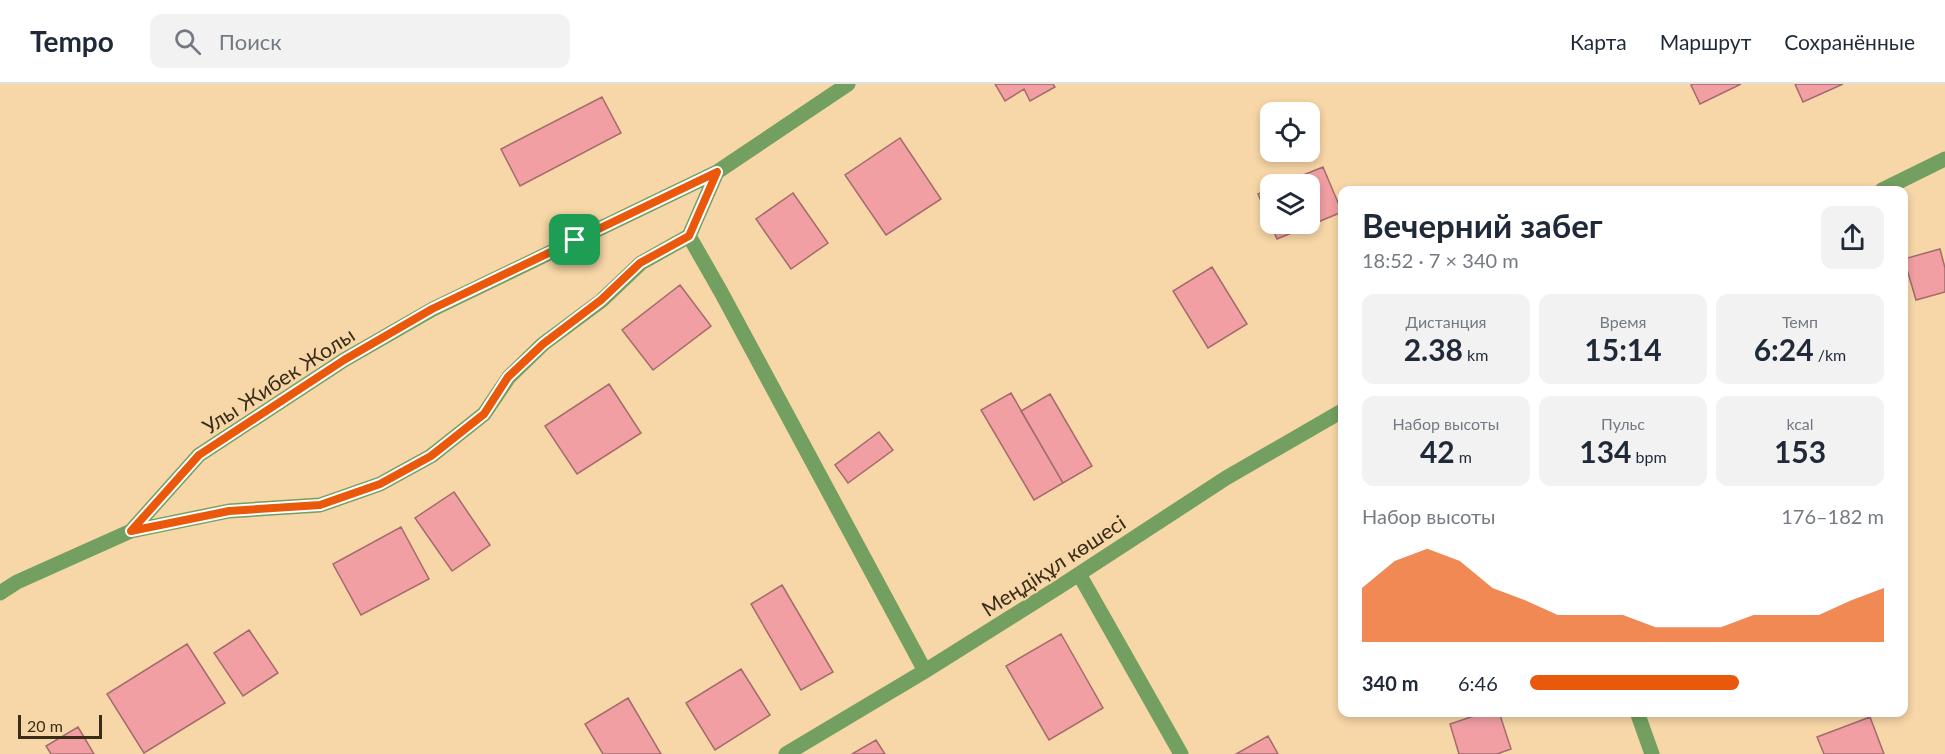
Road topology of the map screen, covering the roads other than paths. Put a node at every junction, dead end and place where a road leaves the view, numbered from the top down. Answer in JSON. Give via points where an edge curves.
{"nodes":[{"id":1,"x":848,"y":84,"type":"edge"},
{"id":2,"x":1945,"y":159,"type":"edge"},
{"id":3,"x":717,"y":172,"type":"junction"},
{"id":4,"x":1890,"y":186,"type":"edge"},
{"id":5,"x":689,"y":236,"type":"junction"},
{"id":6,"x":1338,"y":413,"type":"edge"},
{"id":7,"x":131,"y":531,"type":"junction"},
{"id":8,"x":1079,"y":574,"type":"junction"},
{"id":9,"x":0,"y":593,"type":"edge"},
{"id":10,"x":925,"y":671,"type":"junction"},
{"id":11,"x":1639,"y":717,"type":"edge"},
{"id":12,"x":786,"y":754,"type":"edge"},
{"id":13,"x":1181,"y":754,"type":"edge"},
{"id":14,"x":1652,"y":754,"type":"edge"}],
"edges":[{"from":1,"to":3,"type":"street","name":"Улы Жибек Жолы"},
{"from":2,"to":4,"type":"street"},
{"from":3,"to":5,"type":"street"},
{"from":3,"to":7,"type":"street","name":"Улы Жибек Жолы","via":[[432,309],[344,360],[199,455]]},
{"from":5,"to":7,"type":"street","via":[[640,263],[601,300],[543,344],[508,377],[484,414],[431,456],[380,484],[320,505],[229,511]]},
{"from":5,"to":10,"type":"street"},
{"from":6,"to":8,"type":"street","name":"Меңдіқұл көшесі","via":[[1226,478]]},
{"from":7,"to":9,"type":"street","name":"Улы Жибек Жолы"},
{"from":8,"to":10,"type":"street","name":"Меңдіқұл көшесі"},
{"from":8,"to":13,"type":"street"},
{"from":10,"to":12,"type":"street","name":"Меңдіқұл көшесі"},
{"from":11,"to":14,"type":"street"}]}
